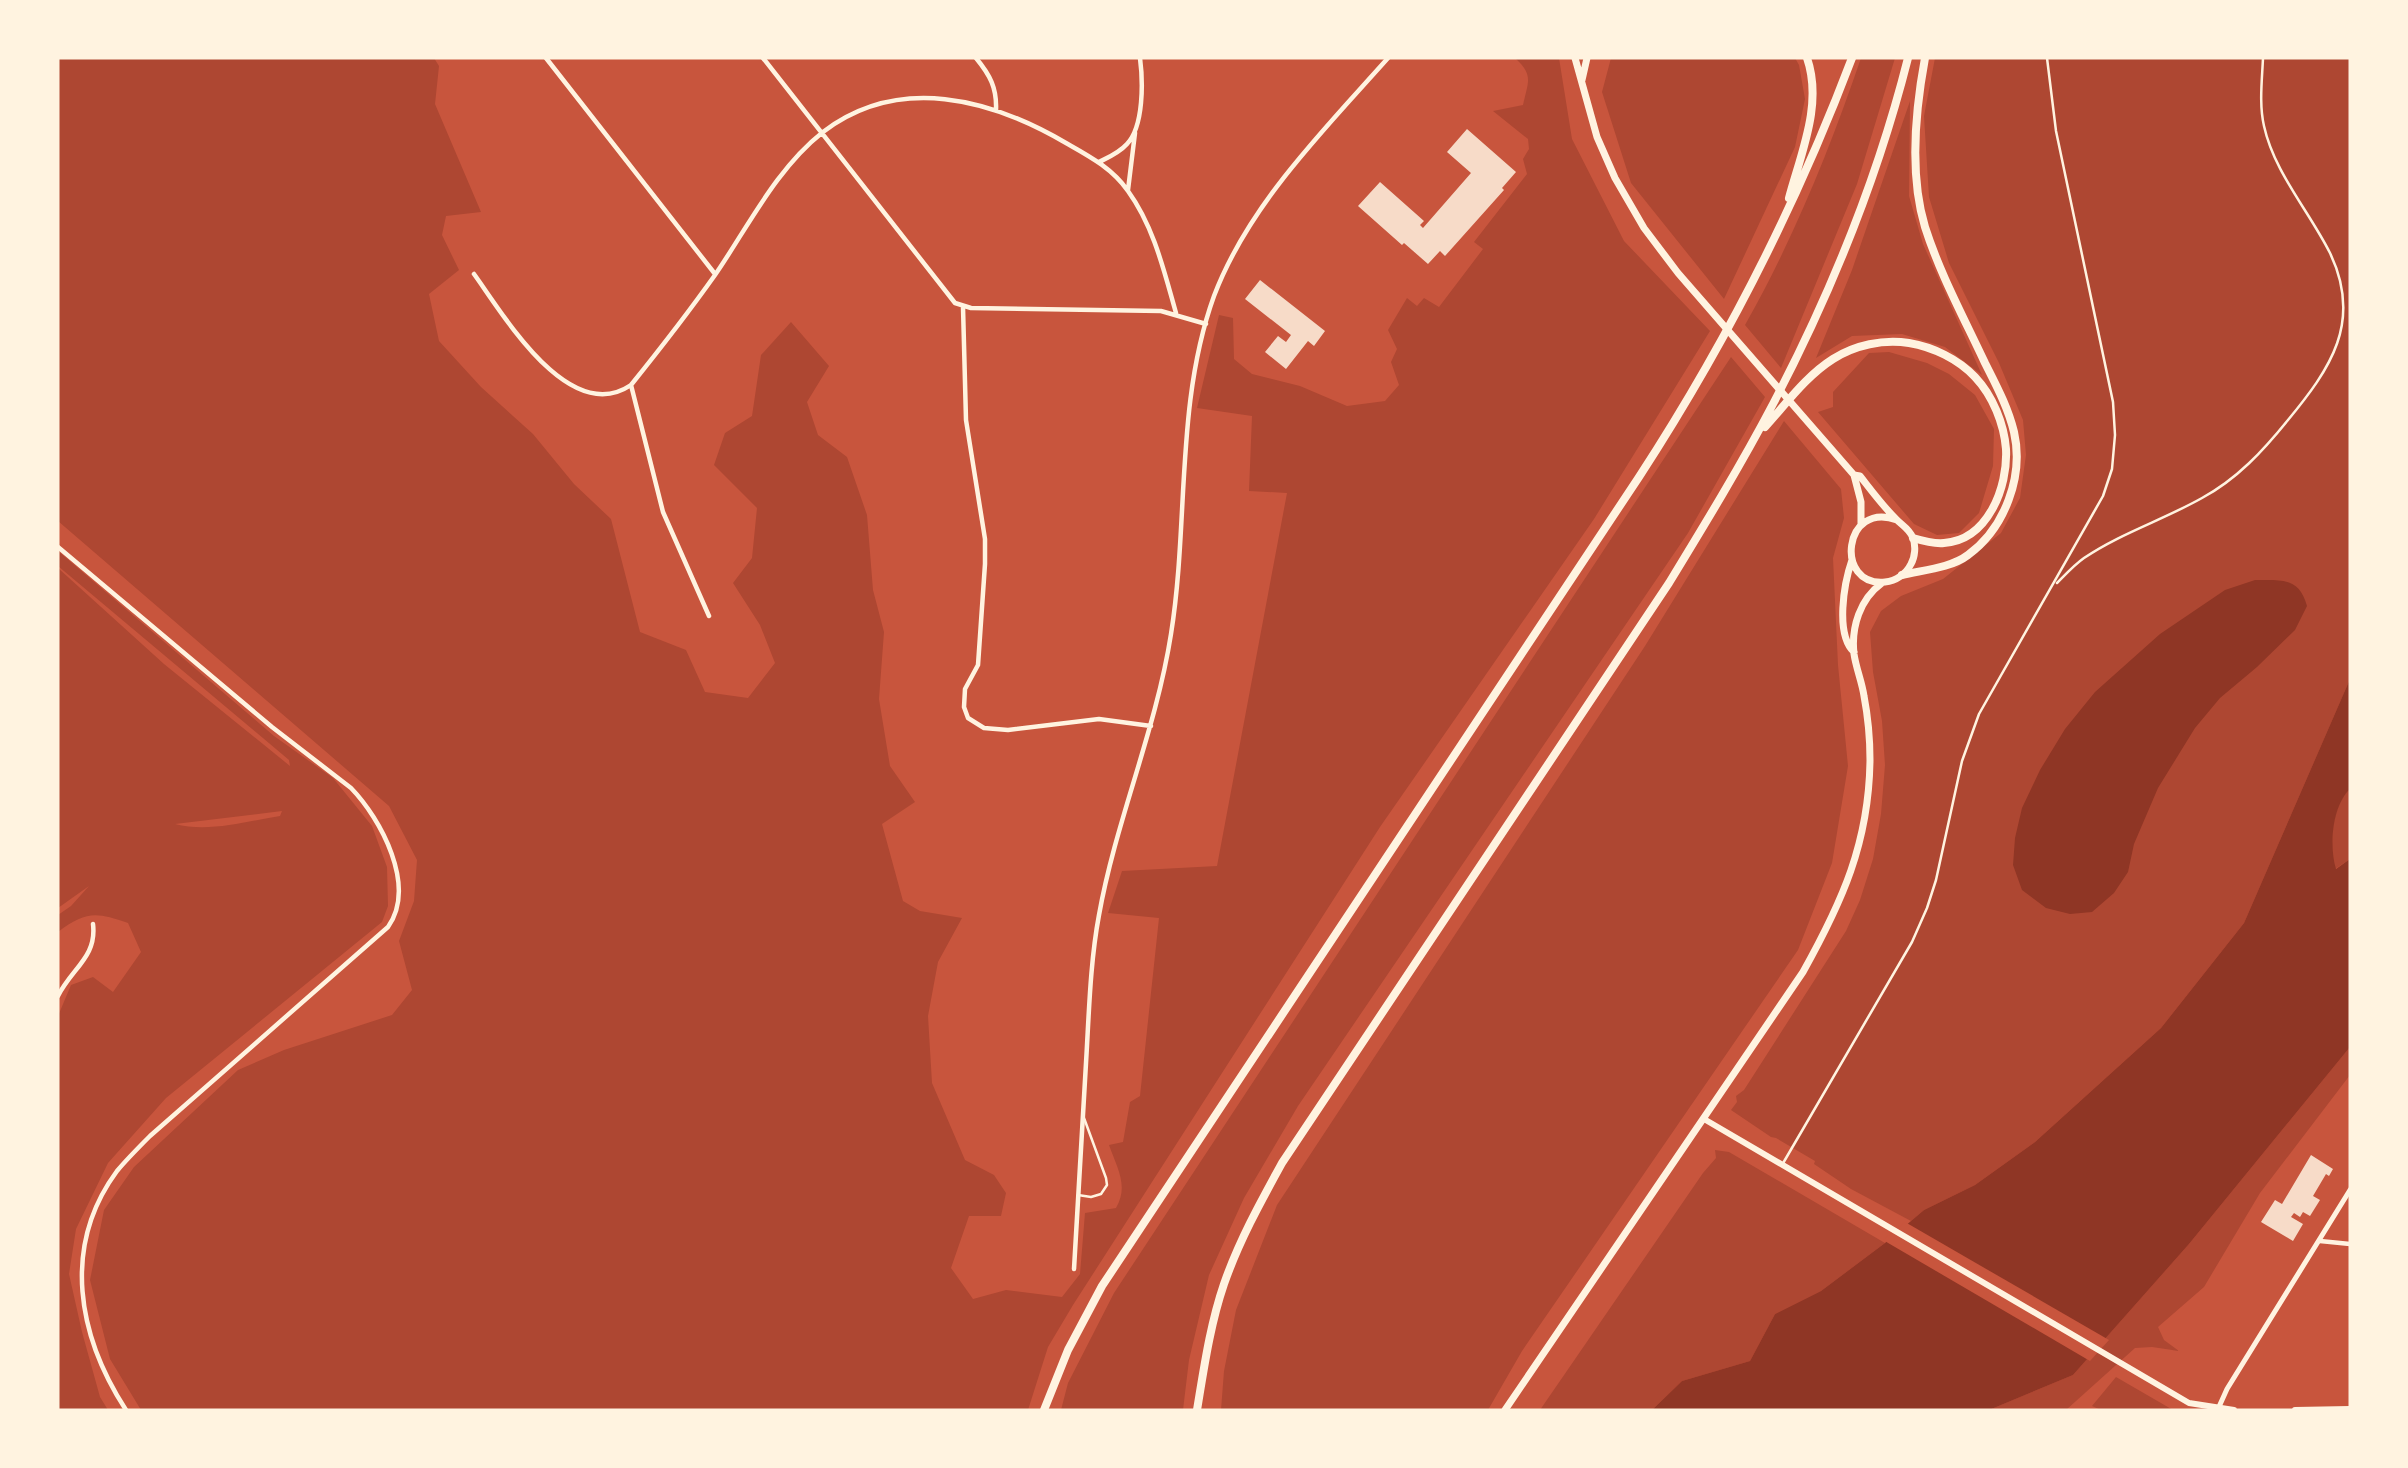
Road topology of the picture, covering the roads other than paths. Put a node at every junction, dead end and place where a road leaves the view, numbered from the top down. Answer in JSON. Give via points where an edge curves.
{"nodes":[{"id":1,"x":545,"y":58,"type":"edge"},
{"id":2,"x":763,"y":58,"type":"edge"},
{"id":3,"x":976,"y":58,"type":"edge"},
{"id":4,"x":1140,"y":58,"type":"edge"},
{"id":5,"x":1388,"y":58,"type":"edge"},
{"id":6,"x":1575,"y":58,"type":"edge"},
{"id":7,"x":1587,"y":58,"type":"edge"},
{"id":8,"x":1807,"y":58,"type":"edge"},
{"id":9,"x":1852,"y":58,"type":"edge"},
{"id":10,"x":1908,"y":58,"type":"edge"},
{"id":11,"x":1925,"y":58,"type":"edge"},
{"id":12,"x":2047,"y":58,"type":"edge"},
{"id":13,"x":2263,"y":58,"type":"edge"},
{"id":14,"x":1582,"y":80,"type":"junction"},
{"id":15,"x":996,"y":110,"type":"junction"},
{"id":16,"x":1135,"y":131,"type":"junction"},
{"id":17,"x":822,"y":133,"type":"junction"},
{"id":18,"x":1099,"y":162,"type":"junction"},
{"id":19,"x":1128,"y":191,"type":"junction"},
{"id":20,"x":1781,"y":226,"type":"junction"},
{"id":21,"x":474,"y":274,"type":"dead end"},
{"id":22,"x":715,"y":274,"type":"junction"},
{"id":23,"x":963,"y":307,"type":"junction"},
{"id":24,"x":1176,"y":313,"type":"junction"},
{"id":25,"x":1206,"y":324,"type":"junction"},
{"id":26,"x":631,"y":385,"type":"junction"},
{"id":27,"x":1754,"y":440,"type":"junction"},
{"id":28,"x":1854,"y":475,"type":"junction"},
{"id":29,"x":1897,"y":520,"type":"junction"},
{"id":30,"x":1861,"y":525,"type":"junction"},
{"id":31,"x":1913,"y":538,"type":"junction"},
{"id":32,"x":58,"y":547,"type":"edge"},
{"id":33,"x":1852,"y":560,"type":"junction"},
{"id":34,"x":1902,"y":575,"type":"junction"},
{"id":35,"x":1882,"y":583,"type":"junction"},
{"id":36,"x":2054,"y":585,"type":"junction"},
{"id":37,"x":709,"y":616,"type":"dead end"},
{"id":38,"x":1854,"y":652,"type":"junction"},
{"id":39,"x":1151,"y":726,"type":"junction"},
{"id":40,"x":93,"y":924,"type":"dead end"},
{"id":41,"x":58,"y":996,"type":"edge"},
{"id":42,"x":1083,"y":1115,"type":"junction"},
{"id":43,"x":1704,"y":1119,"type":"junction"},
{"id":44,"x":1782,"y":1166,"type":"junction"},
{"id":45,"x":2350,"y":1190,"type":"edge"},
{"id":46,"x":1078,"y":1195,"type":"junction"},
{"id":47,"x":2320,"y":1241,"type":"junction"},
{"id":48,"x":2350,"y":1244,"type":"edge"},
{"id":49,"x":1074,"y":1269,"type":"dead end"},
{"id":50,"x":2218,"y":1409,"type":"edge"},
{"id":51,"x":2350,"y":1409,"type":"edge"},
{"id":52,"x":126,"y":1410,"type":"edge"},
{"id":53,"x":1045,"y":1410,"type":"edge"},
{"id":54,"x":1199,"y":1410,"type":"edge"},
{"id":55,"x":1505,"y":1410,"type":"edge"},
{"id":56,"x":2234,"y":1410,"type":"edge"},
{"id":57,"x":2295,"y":1410,"type":"edge"}],
"edges":[{"from":1,"to":22,"type":"street"},
{"from":2,"to":17,"type":"street"},
{"from":3,"to":15,"type":"street","via":[[992,80]]},
{"from":4,"to":16,"type":"street","via":[[1142,92]]},
{"from":5,"to":25,"type":"street","via":[[1300,158],[1244,235]]},
{"from":6,"to":14,"type":"main road"},
{"from":7,"to":14,"type":"main road"},
{"from":8,"to":20,"type":"highway","via":[[1812,114]]},
{"from":9,"to":20,"type":"highway"},
{"from":10,"to":27,"type":"highway","via":[[1882,150],[1839,264]]},
{"from":11,"to":34,"type":"highway","via":[[1916,134],[1925,225],[2007,408],[2017,454],[2008,503],[1989,535],[1968,556],[1953,563]]},
{"from":12,"to":36,"type":"lane","via":[[2056,131],[2113,402],[2115,435],[2103,496]]},
{"from":13,"to":36,"type":"lane","via":[[2261,91],[2267,139],[2340,281],[2341,332],[2334,355],[2314,388],[2244,469],[2203,498],[2082,559]]},
{"from":14,"to":28,"type":"main road","via":[[1597,137],[1629,204],[1660,251]]},
{"from":15,"to":17,"type":"street","via":[[964,101],[903,100],[855,113]]},
{"from":15,"to":18,"type":"street","via":[[1046,131]]},
{"from":16,"to":18,"type":"street","via":[[1122,148]]},
{"from":16,"to":19,"type":"street"},
{"from":17,"to":22,"type":"street","via":[[771,189]]},
{"from":17,"to":23,"type":"street","via":[[955,303]]},
{"from":18,"to":19,"type":"street"},
{"from":19,"to":24,"type":"street","via":[[1157,246]]},
{"from":20,"to":53,"type":"highway","via":[[1729,328],[1654,455],[1102,1286],[1068,1350]]},
{"from":21,"to":26,"type":"street","via":[[521,340],[554,373],[592,393],[613,393]]},
{"from":22,"to":26,"type":"street"},
{"from":23,"to":24,"type":"street"},
{"from":23,"to":39,"type":"street","via":[[966,420],[985,552],[978,665],[965,688],[968,718],[985,728],[1008,730],[1099,719]]},
{"from":24,"to":25,"type":"street"},
{"from":25,"to":39,"type":"street","via":[[1188,426],[1172,632]]},
{"from":26,"to":37,"type":"street","via":[[663,512]]},
{"from":27,"to":31,"type":"highway","via":[[1821,367],[1849,350],[1901,342],[1948,357],[1975,377],[1995,408],[2005,464],[1989,516],[1972,533],[1943,543]]},
{"from":27,"to":54,"type":"highway","via":[[1669,583],[1282,1163],[1253,1215],[1218,1303]]},
{"from":28,"to":29,"type":"main road","via":[[1860,476]]},
{"from":28,"to":30,"type":"main road"},
{"from":29,"to":30,"type":"main road","via":[[1878,517]]},
{"from":29,"to":31,"type":"main road"},
{"from":30,"to":33,"type":"main road","via":[[1851,541]]},
{"from":31,"to":34,"type":"main road","via":[[1913,561]]},
{"from":32,"to":52,"type":"street","via":[[351,788],[382,828],[398,878],[397,903],[388,927],[150,1136],[101,1197],[81,1262],[82,1306],[102,1368]]},
{"from":33,"to":35,"type":"main road","via":[[1864,577]]},
{"from":33,"to":38,"type":"main road","via":[[1843,615],[1848,647]]},
{"from":34,"to":35,"type":"main road"},
{"from":35,"to":38,"type":"main road","via":[[1860,610]]},
{"from":36,"to":44,"type":"lane","via":[[1970,737],[1936,880],[1912,942]]},
{"from":38,"to":43,"type":"main road","via":[[1870,758],[1863,830],[1850,878],[1803,972]]},
{"from":39,"to":42,"type":"street","via":[[1098,917]]},
{"from":40,"to":41,"type":"street","via":[[92,948]]},
{"from":42,"to":46,"type":"street"},
{"from":42,"to":46,"type":"lane","via":[[1107,1185],[1101,1194]]},
{"from":43,"to":44,"type":"main road"},
{"from":43,"to":55,"type":"main road"},
{"from":44,"to":50,"type":"main road","via":[[2189,1403]]},
{"from":45,"to":47,"type":"street"},
{"from":46,"to":49,"type":"street"},
{"from":47,"to":48,"type":"street"},
{"from":47,"to":50,"type":"street"},
{"from":50,"to":56,"type":"main road"},
{"from":51,"to":57,"type":"main road"}]}
